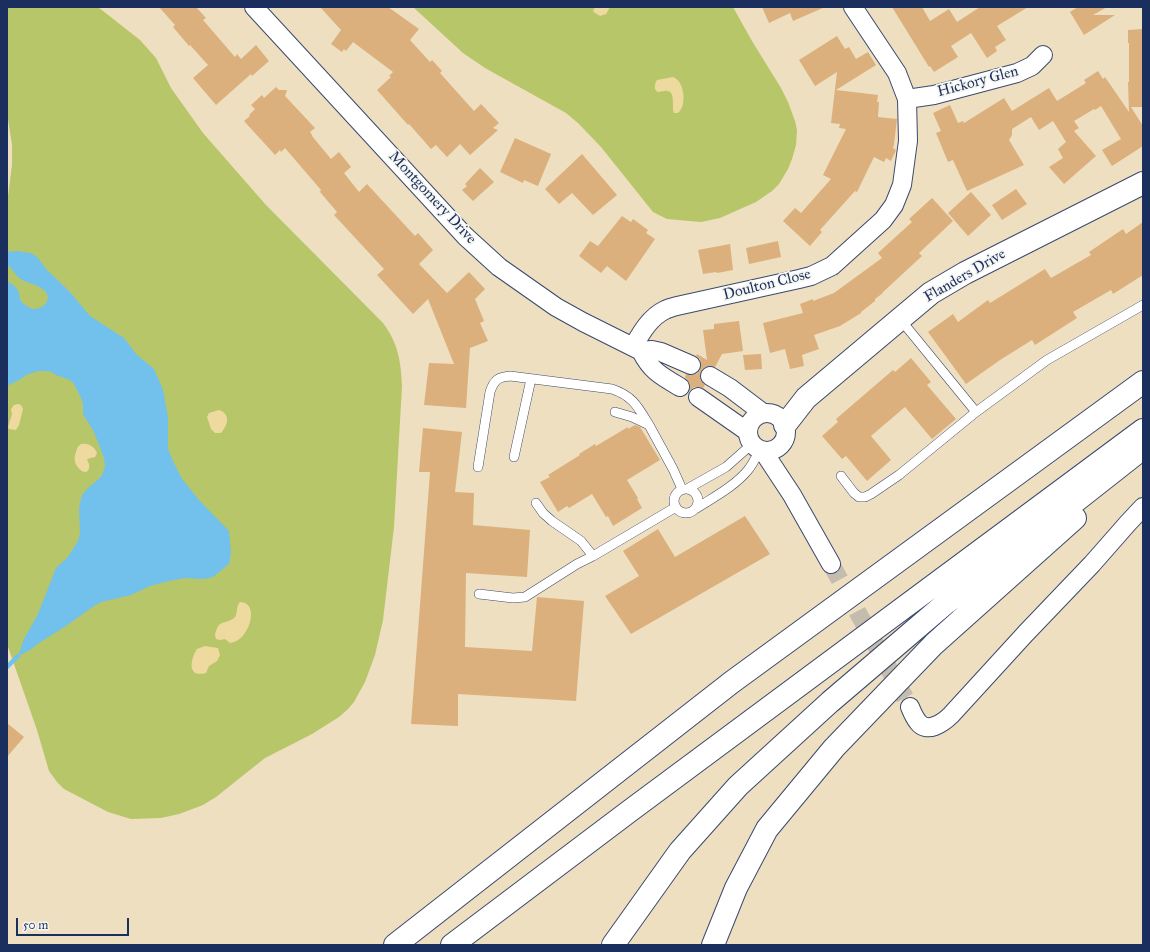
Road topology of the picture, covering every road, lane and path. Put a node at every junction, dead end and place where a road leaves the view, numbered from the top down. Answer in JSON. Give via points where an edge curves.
{"nodes":[{"id":1,"x":254,"y":7,"type":"edge"},
{"id":2,"x":853,"y":7,"type":"edge"},
{"id":3,"x":1043,"y":55,"type":"dead end"},
{"id":4,"x":907,"y":99,"type":"junction"},
{"id":5,"x":1143,"y":182,"type":"edge"},
{"id":6,"x":1143,"y":305,"type":"edge"},
{"id":7,"x":900,"y":319,"type":"junction"},
{"id":8,"x":637,"y":349,"type":"junction"},
{"id":9,"x":691,"y":366,"type":"dead end"},
{"id":10,"x":710,"y":376,"type":"dead end"},
{"id":11,"x":531,"y":379,"type":"junction"},
{"id":12,"x":1143,"y":382,"type":"edge"},
{"id":13,"x":680,"y":387,"type":"dead end"},
{"id":14,"x":698,"y":397,"type":"dead end"},
{"id":15,"x":615,"y":412,"type":"dead end"},
{"id":16,"x":976,"y":412,"type":"junction"},
{"id":17,"x":774,"y":418,"type":"junction"},
{"id":18,"x":649,"y":425,"type":"junction"},
{"id":19,"x":1143,"y":430,"type":"edge"},
{"id":20,"x":760,"y":445,"type":"junction"},
{"id":21,"x":1143,"y":448,"type":"edge"},
{"id":22,"x":514,"y":457,"type":"dead end"},
{"id":23,"x":1143,"y":457,"type":"edge"},
{"id":24,"x":478,"y":467,"type":"dead end"},
{"id":25,"x":841,"y":476,"type":"dead end"},
{"id":26,"x":685,"y":489,"type":"junction"},
{"id":27,"x":536,"y":503,"type":"dead end"},
{"id":28,"x":676,"y":507,"type":"junction"},
{"id":29,"x":1143,"y":507,"type":"edge"},
{"id":30,"x":697,"y":508,"type":"junction"},
{"id":31,"x":592,"y":556,"type":"junction"},
{"id":32,"x":831,"y":564,"type":"tunnel mouth"},
{"id":33,"x":479,"y":594,"type":"dead end"},
{"id":34,"x":910,"y":707,"type":"tunnel mouth"},
{"id":35,"x":420,"y":925,"type":"junction"},
{"id":36,"x":379,"y":945,"type":"edge"},
{"id":37,"x":395,"y":945,"type":"edge"},
{"id":38,"x":452,"y":945,"type":"edge"},
{"id":39,"x":613,"y":945,"type":"edge"},
{"id":40,"x":713,"y":945,"type":"edge"}],
"edges":[{"from":1,"to":8,"type":"street","name":"Montgomery Drive","via":[[465,236],[499,267],[556,307]]},
{"from":2,"to":4,"type":"street","name":"Doulton Close","via":[[897,73]]},
{"from":3,"to":4,"type":"street","name":"Hickory Glen","via":[[1032,66],[1017,73]]},
{"from":4,"to":8,"type":"street","name":"Doulton Close","via":[[908,141],[902,185],[894,204],[883,220],[832,266],[811,276],[665,309],[652,319],[642,332]]},
{"from":5,"to":7,"type":"main road","name":"Flanders Drive","via":[[965,273],[931,293]]},
{"from":6,"to":16,"type":"lane","via":[[1048,360]]},
{"from":7,"to":16,"type":"lane"},
{"from":7,"to":17,"type":"main road","name":"Flanders Drive","via":[[806,398]]},
{"from":8,"to":9,"type":"street","name":"Montgomery Drive","via":[[661,352]]},
{"from":8,"to":13,"type":"street","via":[[656,373]]},
{"from":10,"to":17,"type":"street"},
{"from":11,"to":18,"type":"lane","via":[[622,392],[639,408]]},
{"from":11,"to":22,"type":"lane"},
{"from":11,"to":24,"type":"lane","via":[[510,376],[495,381],[492,385]]},
{"from":12,"to":35,"type":"main road","via":[[732,682]]},
{"from":14,"to":20,"type":"street"},
{"from":15,"to":18,"type":"lane"},
{"from":16,"to":25,"type":"lane","via":[[899,475],[865,497],[859,497],[854,493]]},
{"from":17,"to":20,"type":"street","via":[[786,435],[782,444]]},
{"from":17,"to":20,"type":"street","via":[[757,415],[749,425]]},
{"from":18,"to":26,"type":"lane"},
{"from":19,"to":38,"type":"main road"},
{"from":20,"to":26,"type":"lane"},
{"from":20,"to":30,"type":"lane","via":[[742,476]]},
{"from":20,"to":32,"type":"street"},
{"from":21,"to":39,"type":"main road","via":[[946,603],[830,702],[738,786],[680,851]]},
{"from":23,"to":40,"type":"main road","via":[[934,644],[834,748],[767,829],[736,888]]},
{"from":26,"to":28,"type":"lane","via":[[676,494]]},
{"from":26,"to":30,"type":"lane","via":[[693,491],[697,496]]},
{"from":27,"to":31,"type":"lane","via":[[552,521],[581,541]]},
{"from":28,"to":30,"type":"lane","via":[[686,514]]},
{"from":28,"to":31,"type":"lane"},
{"from":29,"to":34,"type":"street","via":[[951,716],[930,728],[924,727],[918,723]]},
{"from":31,"to":33,"type":"lane","via":[[525,597]]},
{"from":35,"to":36,"type":"main road"},
{"from":35,"to":37,"type":"main road"}]}
